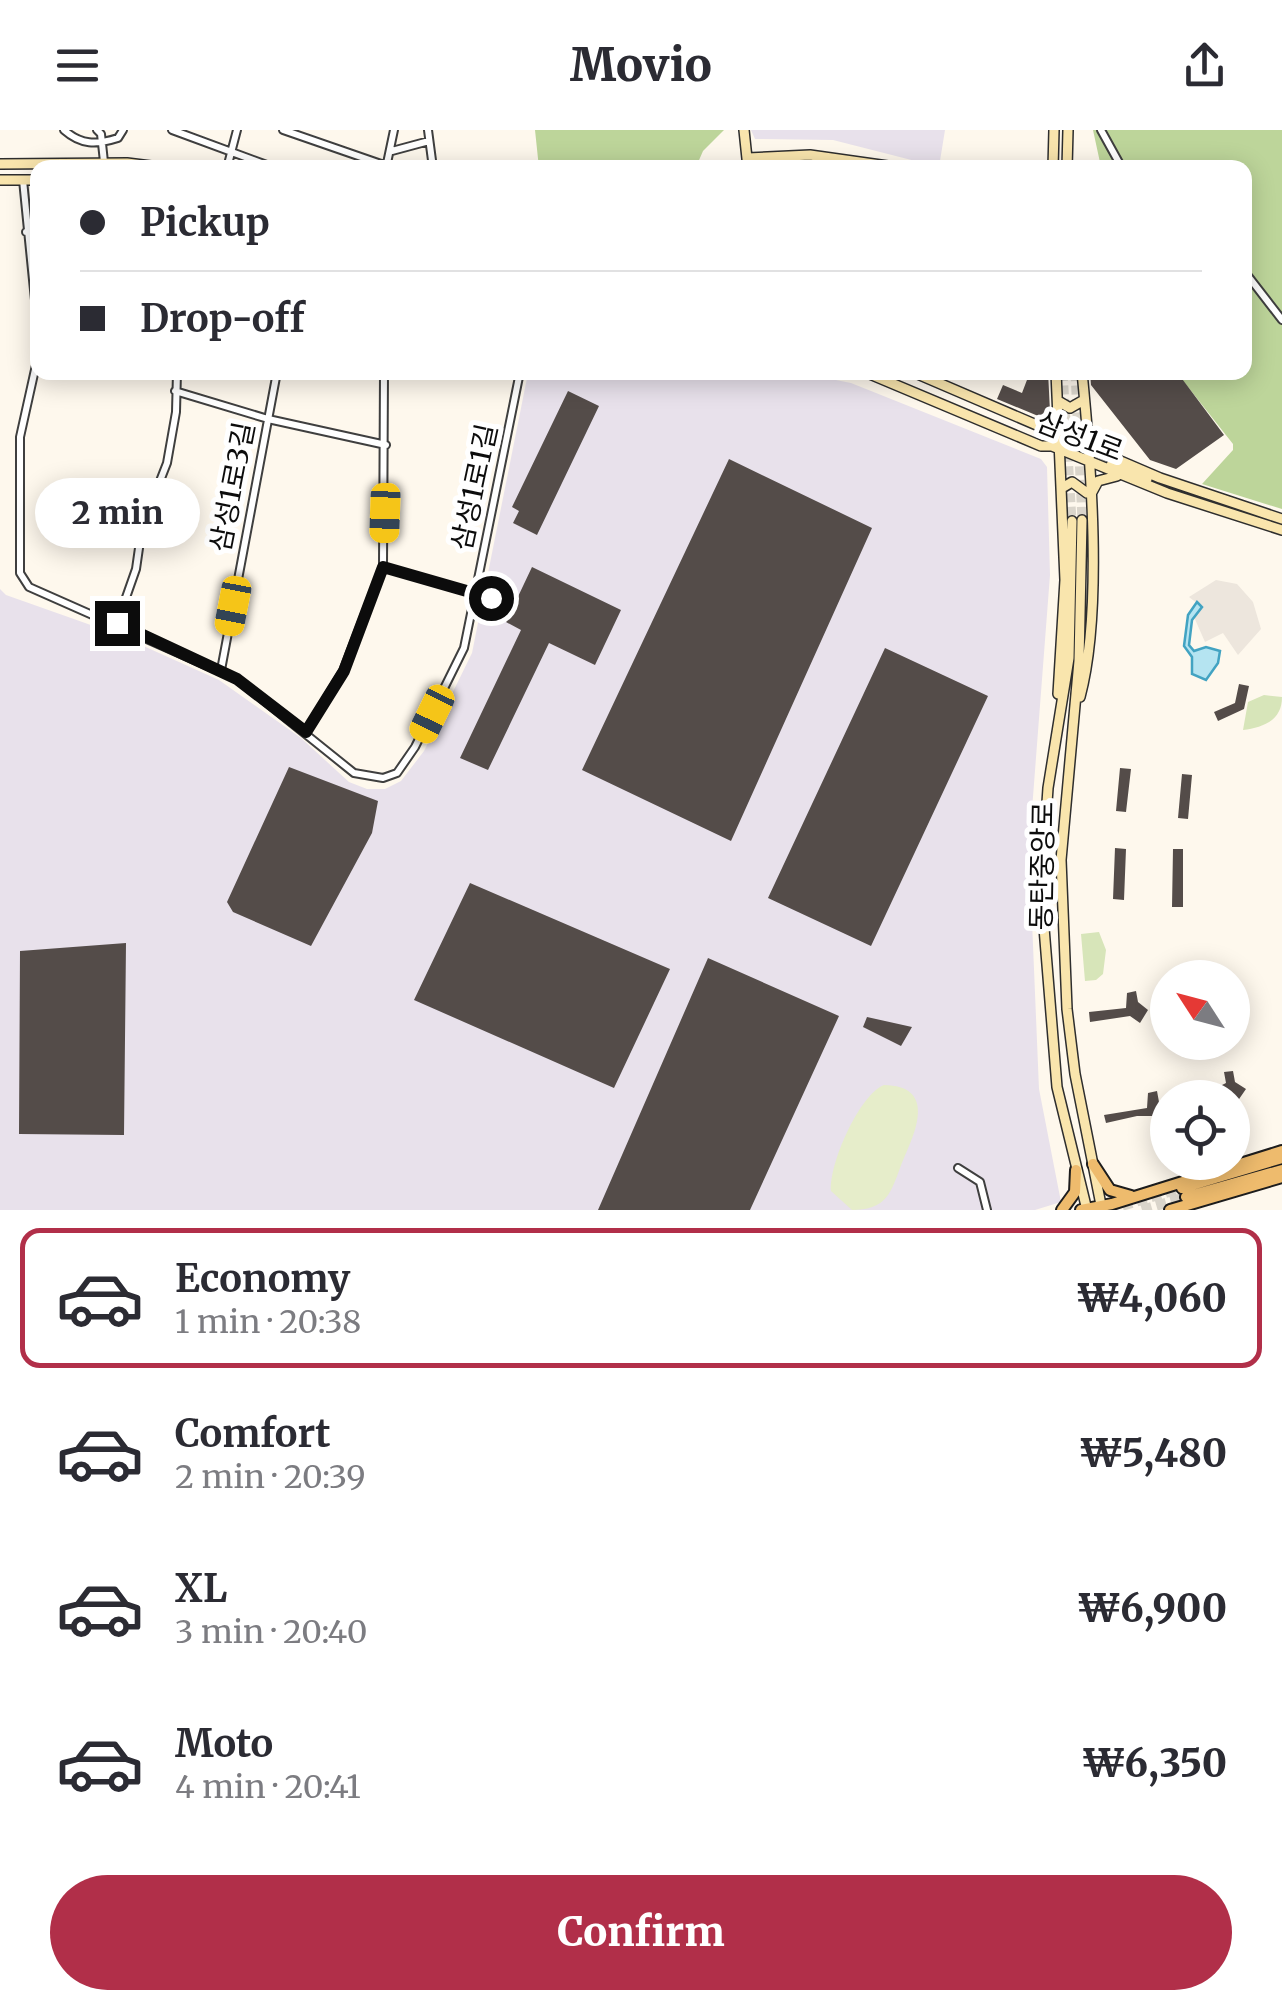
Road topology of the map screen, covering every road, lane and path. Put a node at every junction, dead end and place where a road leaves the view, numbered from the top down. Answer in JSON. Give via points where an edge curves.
{"nodes":[{"id":1,"x":64,"y":130,"type":"edge"},
{"id":2,"x":96,"y":130,"type":"edge"},
{"id":3,"x":123,"y":130,"type":"edge"},
{"id":4,"x":172,"y":130,"type":"edge"},
{"id":5,"x":237,"y":130,"type":"edge"},
{"id":6,"x":283,"y":130,"type":"edge"},
{"id":7,"x":394,"y":130,"type":"edge"},
{"id":8,"x":428,"y":130,"type":"edge"},
{"id":9,"x":744,"y":130,"type":"edge"},
{"id":10,"x":1054,"y":130,"type":"edge"},
{"id":11,"x":1068,"y":130,"type":"edge"},
{"id":12,"x":1102,"y":130,"type":"edge"},
{"id":13,"x":74,"y":133,"type":"edge"},
{"id":14,"x":429,"y":141,"type":"junction"},
{"id":15,"x":101,"y":144,"type":"junction"},
{"id":16,"x":392,"y":151,"type":"junction"},
{"id":17,"x":230,"y":152,"type":"junction"},
{"id":18,"x":104,"y":160,"type":"edge"},
{"id":19,"x":228,"y":160,"type":"edge"},
{"id":20,"x":253,"y":160,"type":"edge"},
{"id":21,"x":367,"y":160,"type":"edge"},
{"id":22,"x":389,"y":160,"type":"edge"},
{"id":23,"x":432,"y":160,"type":"edge"},
{"id":24,"x":748,"y":160,"type":"edge"},
{"id":25,"x":771,"y":160,"type":"edge"},
{"id":26,"x":845,"y":160,"type":"edge"},
{"id":27,"x":1052,"y":160,"type":"edge"},
{"id":28,"x":1068,"y":160,"type":"edge"},
{"id":29,"x":1118,"y":160,"type":"edge"},
{"id":30,"x":0,"y":161,"type":"edge"},
{"id":31,"x":30,"y":163,"type":"edge"},
{"id":32,"x":0,"y":180,"type":"edge"},
{"id":33,"x":23,"y":180,"type":"junction"},
{"id":34,"x":30,"y":180,"type":"edge"},
{"id":35,"x":26,"y":232,"type":"junction"},
{"id":36,"x":30,"y":232,"type":"edge"},
{"id":37,"x":30,"y":265,"type":"edge"},
{"id":38,"x":1252,"y":281,"type":"edge"},
{"id":39,"x":1282,"y":320,"type":"edge"},
{"id":40,"x":33,"y":380,"type":"edge"},
{"id":41,"x":177,"y":380,"type":"edge"},
{"id":42,"x":275,"y":380,"type":"edge"},
{"id":43,"x":384,"y":380,"type":"edge"},
{"id":44,"x":518,"y":380,"type":"edge"},
{"id":45,"x":884,"y":380,"type":"edge"},
{"id":46,"x":931,"y":380,"type":"edge"},
{"id":47,"x":1057,"y":380,"type":"edge"},
{"id":48,"x":1083,"y":380,"type":"edge"},
{"id":49,"x":176,"y":391,"type":"junction"},
{"id":50,"x":1085,"y":399,"type":"junction"},
{"id":51,"x":1058,"y":400,"type":"junction"},
{"id":52,"x":268,"y":419,"type":"junction"},
{"id":53,"x":1025,"y":421,"type":"junction"},
{"id":54,"x":1060,"y":435,"type":"junction"},
{"id":55,"x":386,"y":445,"type":"junction"},
{"id":56,"x":1087,"y":447,"type":"junction"},
{"id":57,"x":1060,"y":450,"type":"junction"},
{"id":58,"x":1088,"y":461,"type":"junction"},
{"id":59,"x":1109,"y":470,"type":"junction"},
{"id":60,"x":1125,"y":477,"type":"junction"},
{"id":61,"x":1160,"y":478,"type":"junction"},
{"id":62,"x":1062,"y":488,"type":"junction"},
{"id":63,"x":1089,"y":498,"type":"junction"},
{"id":64,"x":1282,"y":519,"type":"edge"},
{"id":65,"x":1282,"y":530,"type":"edge"},
{"id":66,"x":383,"y":567,"type":"junction"},
{"id":67,"x":475,"y":594,"type":"junction"},
{"id":68,"x":491,"y":598,"type":"dead end"},
{"id":69,"x":117,"y":623,"type":"junction"},
{"id":70,"x":221,"y":670,"type":"junction"},
{"id":71,"x":1057,"y":726,"type":"junction"},
{"id":72,"x":1072,"y":729,"type":"junction"},
{"id":73,"x":306,"y":732,"type":"junction"},
{"id":74,"x":1282,"y":1154,"type":"edge"},
{"id":75,"x":1093,"y":1164,"type":"junction"},
{"id":76,"x":958,"y":1168,"type":"dead end"},
{"id":77,"x":1076,"y":1170,"type":"junction"},
{"id":78,"x":1282,"y":1174,"type":"edge"},
{"id":79,"x":1136,"y":1195,"type":"junction"},
{"id":80,"x":1102,"y":1208,"type":"edge"},
{"id":81,"x":987,"y":1210,"type":"edge"},
{"id":82,"x":1062,"y":1210,"type":"edge"},
{"id":83,"x":1084,"y":1210,"type":"edge"},
{"id":84,"x":1132,"y":1210,"type":"edge"},
{"id":85,"x":1170,"y":1210,"type":"edge"}],
"edges":[{"from":1,"to":13,"type":"street"},
{"from":2,"to":15,"type":"street"},
{"from":3,"to":15,"type":"street"},
{"from":4,"to":17,"type":"street"},
{"from":5,"to":17,"type":"street"},
{"from":6,"to":21,"type":"street"},
{"from":7,"to":16,"type":"street"},
{"from":8,"to":14,"type":"street"},
{"from":9,"to":24,"type":"street"},
{"from":10,"to":27,"type":"street"},
{"from":11,"to":28,"type":"street"},
{"from":12,"to":29,"type":"street"},
{"from":13,"to":15,"type":"street","via":[[76,141]]},
{"from":14,"to":16,"type":"street"},
{"from":14,"to":23,"type":"street"},
{"from":15,"to":18,"type":"street"},
{"from":16,"to":22,"type":"street"},
{"from":17,"to":19,"type":"street"},
{"from":17,"to":20,"type":"street"},
{"from":25,"to":26,"type":"street"},
{"from":30,"to":31,"type":"street"},
{"from":32,"to":33,"type":"street"},
{"from":33,"to":34,"type":"street"},
{"from":33,"to":35,"type":"street"},
{"from":35,"to":36,"type":"street"},
{"from":35,"to":37,"type":"street"},
{"from":38,"to":39,"type":"street"},
{"from":40,"to":69,"type":"street","via":[[20,437],[20,572],[29,586]]},
{"from":41,"to":49,"type":"street"},
{"from":42,"to":52,"type":"street","name":"삼성1로3길"},
{"from":43,"to":55,"type":"street"},
{"from":44,"to":67,"type":"street","name":"삼성1로1길"},
{"from":45,"to":57,"type":"street","name":"삼성1로"},
{"from":46,"to":53,"type":"street","name":"삼성1로"},
{"from":47,"to":51,"type":"street"},
{"from":48,"to":50,"type":"street"},
{"from":49,"to":52,"type":"street"},
{"from":49,"to":69,"type":"street","via":[[167,463]]},
{"from":50,"to":51,"type":"street","via":[[1075,408]]},
{"from":50,"to":56,"type":"street"},
{"from":51,"to":53,"type":"street","via":[[1046,422]]},
{"from":51,"to":54,"type":"street"},
{"from":52,"to":55,"type":"street"},
{"from":52,"to":70,"type":"street","name":"삼성1로3길"},
{"from":53,"to":54,"type":"street","name":"삼성1로"},
{"from":54,"to":56,"type":"street","name":"삼성1로"},
{"from":54,"to":57,"type":"street"},
{"from":55,"to":66,"type":"street"},
{"from":56,"to":58,"type":"street"},
{"from":56,"to":61,"type":"street","name":"삼성1로"},
{"from":57,"to":58,"type":"street","name":"삼성1로"},
{"from":57,"to":62,"type":"street"},
{"from":58,"to":59,"type":"street","name":"삼성1로"},
{"from":58,"to":63,"type":"street"},
{"from":59,"to":60,"type":"street","name":"삼성1로"},
{"from":59,"to":61,"type":"street","via":[[1109,464]]},
{"from":60,"to":63,"type":"street","via":[[1098,481]]},
{"from":60,"to":65,"type":"street","name":"삼성1로"},
{"from":61,"to":64,"type":"street","name":"삼성1로"},
{"from":62,"to":63,"type":"street","via":[[1076,483]]},
{"from":62,"to":71,"type":"street"},
{"from":63,"to":72,"type":"street","via":[[1086,672]]},
{"from":66,"to":67,"type":"street"},
{"from":66,"to":73,"type":"street","via":[[344,671]]},
{"from":67,"to":68,"type":"street"},
{"from":67,"to":73,"type":"street","name":"삼성1로1길","via":[[464,648],[397,773],[354,774]]},
{"from":69,"to":70,"type":"street"},
{"from":70,"to":73,"type":"street"},
{"from":71,"to":72,"type":"street","name":"동탄중앙로","via":[[1069,658],[1077,521],[1080,640]]},
{"from":71,"to":77,"type":"street","name":"동탄중앙로","via":[[1041,891],[1057,1087]]},
{"from":72,"to":75,"type":"street","name":"동탄중앙로","via":[[1061,860],[1064,950],[1075,1074]]},
{"from":74,"to":78,"type":"main road","via":[[1184,1193]]},
{"from":74,"to":79,"type":"main road"},
{"from":75,"to":79,"type":"main road","via":[[1110,1190]]},
{"from":75,"to":80,"type":"street","name":"동탄중앙로"},
{"from":76,"to":81,"type":"street","via":[[980,1182]]},
{"from":77,"to":82,"type":"main road","via":[[1075,1192]]},
{"from":77,"to":83,"type":"street","name":"동탄중앙로"},
{"from":78,"to":85,"type":"main road"},
{"from":79,"to":80,"type":"main road"},
{"from":79,"to":84,"type":"main road"},
{"from":80,"to":83,"type":"main road"}]}
